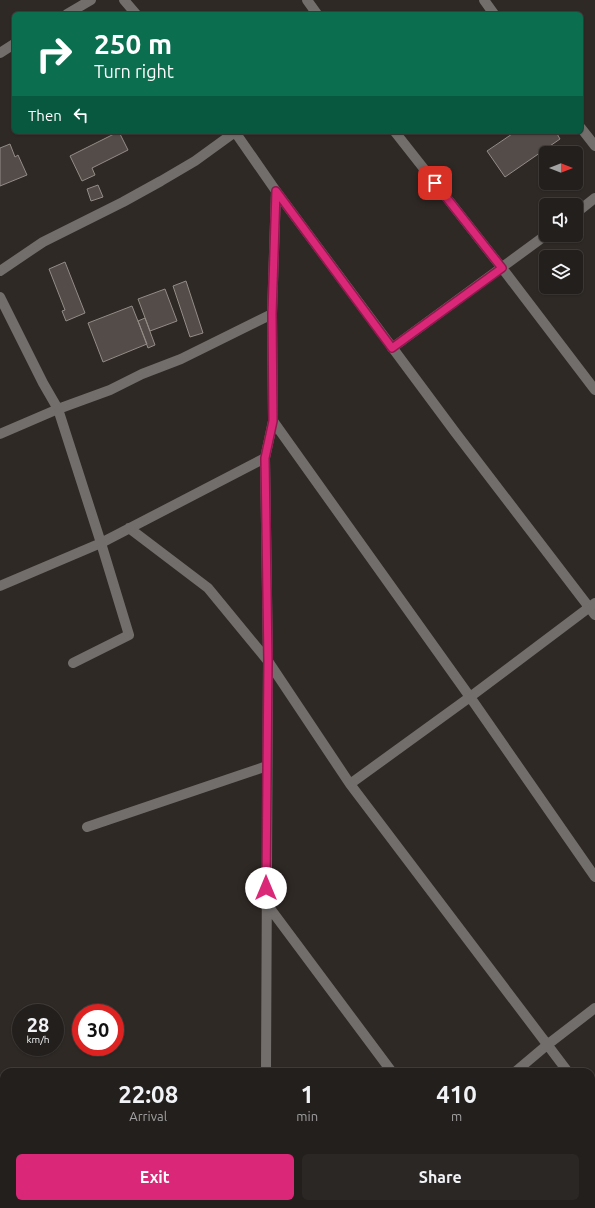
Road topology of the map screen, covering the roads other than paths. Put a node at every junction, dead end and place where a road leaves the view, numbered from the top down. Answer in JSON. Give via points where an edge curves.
{"nodes":[{"id":1,"x":91,"y":0,"type":"edge"},
{"id":2,"x":124,"y":0,"type":"edge"},
{"id":3,"x":307,"y":0,"type":"edge"},
{"id":4,"x":484,"y":0,"type":"edge"},
{"id":5,"x":70,"y":12,"type":"edge"},
{"id":6,"x":134,"y":12,"type":"edge"},
{"id":7,"x":316,"y":12,"type":"edge"},
{"id":8,"x":493,"y":12,"type":"edge"},
{"id":9,"x":12,"y":45,"type":"edge"},
{"id":10,"x":0,"y":52,"type":"edge"},
{"id":11,"x":583,"y":131,"type":"edge"},
{"id":12,"x":232,"y":134,"type":"edge"},
{"id":13,"x":236,"y":134,"type":"edge"},
{"id":14,"x":397,"y":134,"type":"edge"},
{"id":15,"x":595,"y":146,"type":"edge"},
{"id":16,"x":276,"y":191,"type":"junction"},
{"id":17,"x":595,"y":198,"type":"edge"},
{"id":18,"x":583,"y":207,"type":"edge"},
{"id":19,"x":539,"y":240,"type":"edge"},
{"id":20,"x":502,"y":268,"type":"junction"},
{"id":21,"x":0,"y":271,"type":"edge"},
{"id":22,"x":0,"y":297,"type":"edge"},
{"id":23,"x":272,"y":314,"type":"junction"},
{"id":24,"x":392,"y":348,"type":"junction"},
{"id":25,"x":595,"y":390,"type":"edge"},
{"id":26,"x":58,"y":409,"type":"junction"},
{"id":27,"x":273,"y":421,"type":"junction"},
{"id":28,"x":0,"y":434,"type":"edge"},
{"id":29,"x":265,"y":458,"type":"junction"},
{"id":30,"x":129,"y":528,"type":"junction"},
{"id":31,"x":101,"y":543,"type":"junction"},
{"id":32,"x":0,"y":586,"type":"edge"},
{"id":33,"x":593,"y":608,"type":"edge"},
{"id":34,"x":268,"y":661,"type":"junction"},
{"id":35,"x":73,"y":663,"type":"dead end"},
{"id":36,"x":470,"y":697,"type":"junction"},
{"id":37,"x":267,"y":766,"type":"junction"},
{"id":38,"x":350,"y":784,"type":"junction"},
{"id":39,"x":87,"y":827,"type":"dead end"},
{"id":40,"x":595,"y":877,"type":"edge"},
{"id":41,"x":266,"y":903,"type":"junction"},
{"id":42,"x":595,"y":1008,"type":"edge"},
{"id":43,"x":547,"y":1045,"type":"junction"},
{"id":44,"x":266,"y":1068,"type":"edge"},
{"id":45,"x":389,"y":1068,"type":"edge"},
{"id":46,"x":520,"y":1068,"type":"edge"},
{"id":47,"x":565,"y":1068,"type":"edge"}],
"edges":[{"from":1,"to":5,"type":"street"},
{"from":2,"to":6,"type":"street"},
{"from":3,"to":7,"type":"street"},
{"from":4,"to":8,"type":"street"},
{"from":9,"to":10,"type":"street"},
{"from":11,"to":15,"type":"street"},
{"from":12,"to":21,"type":"street","via":[[161,181],[43,242]]},
{"from":13,"to":16,"type":"street"},
{"from":14,"to":20,"type":"street"},
{"from":16,"to":23,"type":"street"},
{"from":16,"to":24,"type":"street"},
{"from":17,"to":18,"type":"street"},
{"from":19,"to":20,"type":"street"},
{"from":20,"to":24,"type":"street"},
{"from":20,"to":25,"type":"street"},
{"from":22,"to":26,"type":"street"},
{"from":23,"to":26,"type":"street","via":[[181,359]]},
{"from":23,"to":27,"type":"street"},
{"from":24,"to":33,"type":"street"},
{"from":26,"to":28,"type":"street"},
{"from":26,"to":31,"type":"street"},
{"from":27,"to":29,"type":"street"},
{"from":27,"to":36,"type":"street"},
{"from":29,"to":30,"type":"street"},
{"from":29,"to":34,"type":"street"},
{"from":30,"to":31,"type":"street"},
{"from":30,"to":34,"type":"street","via":[[208,588]]},
{"from":31,"to":32,"type":"street"},
{"from":31,"to":35,"type":"street","via":[[129,635]]},
{"from":33,"to":36,"type":"street"},
{"from":34,"to":37,"type":"street"},
{"from":34,"to":38,"type":"street"},
{"from":36,"to":38,"type":"street"},
{"from":36,"to":40,"type":"street"},
{"from":37,"to":39,"type":"street"},
{"from":37,"to":41,"type":"street"},
{"from":38,"to":43,"type":"street"},
{"from":41,"to":44,"type":"street"},
{"from":41,"to":45,"type":"street"},
{"from":42,"to":43,"type":"street"},
{"from":43,"to":46,"type":"street"},
{"from":43,"to":47,"type":"street"}]}
